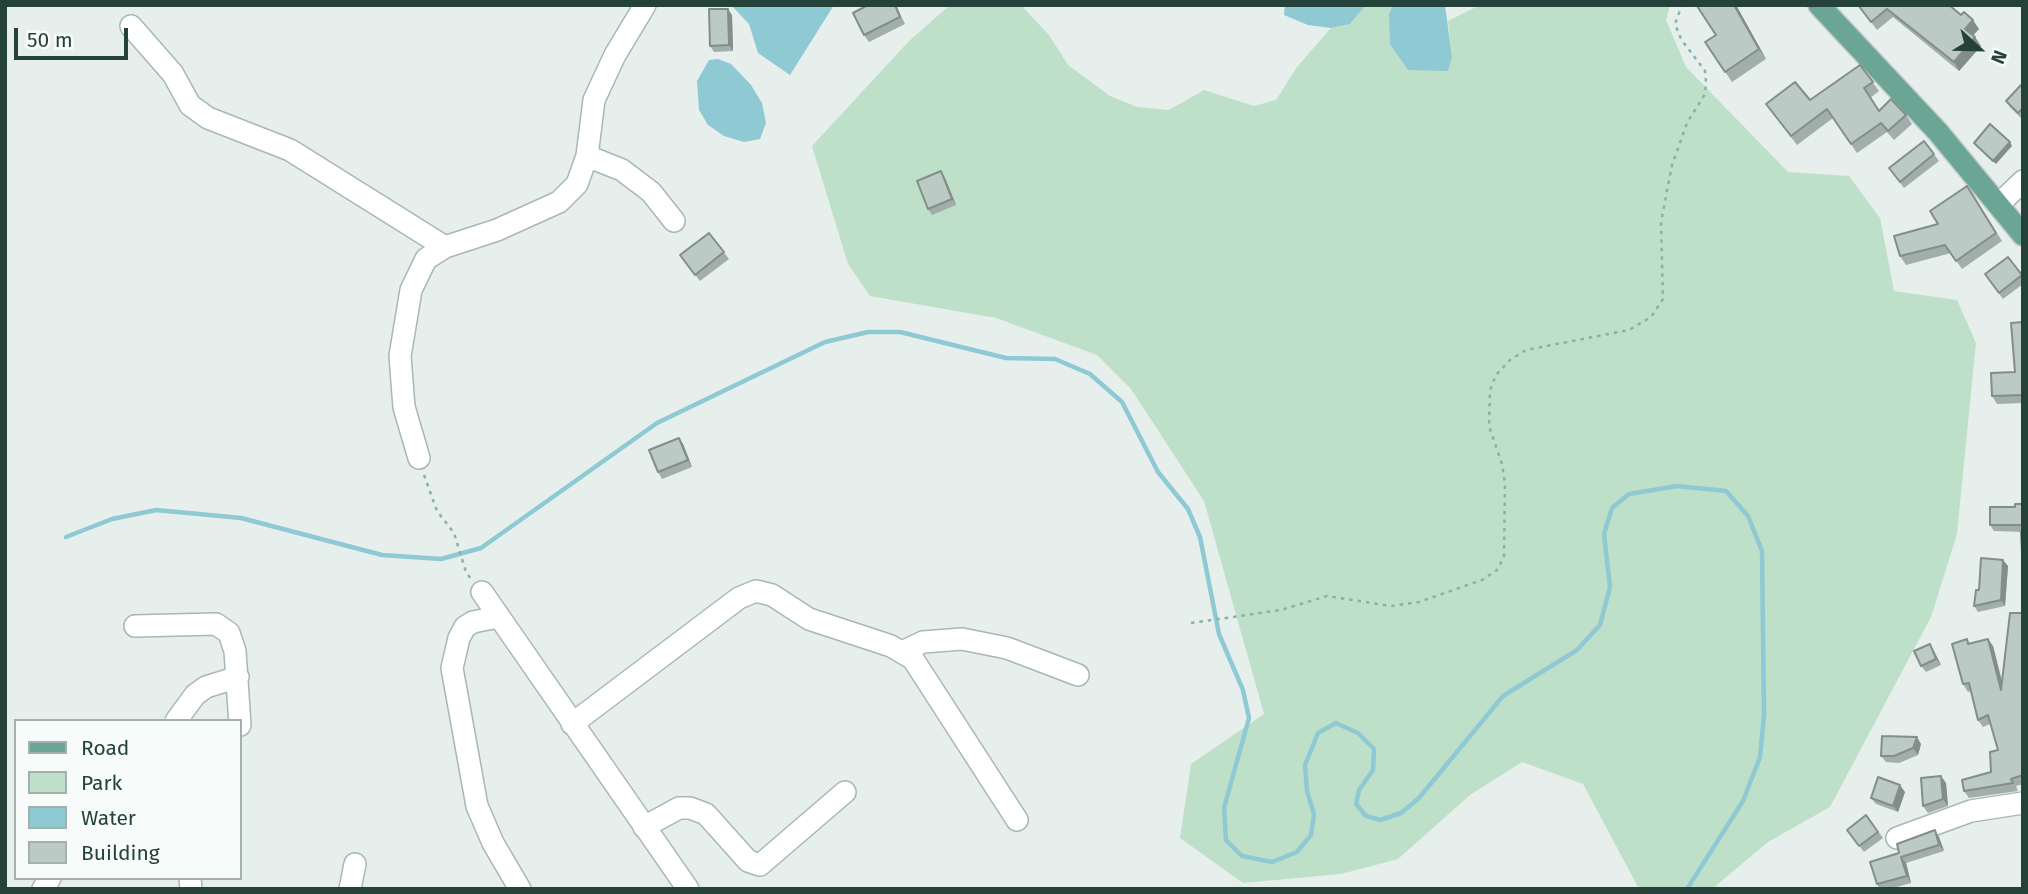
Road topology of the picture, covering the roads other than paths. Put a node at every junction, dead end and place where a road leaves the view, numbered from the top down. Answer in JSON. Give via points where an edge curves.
{"nodes":[{"id":1,"x":645,"y":5,"type":"edge"},
{"id":2,"x":1819,"y":5,"type":"edge"},
{"id":3,"x":131,"y":26,"type":"dead end"},
{"id":4,"x":587,"y":156,"type":"junction"},
{"id":5,"x":2023,"y":181,"type":"edge"},
{"id":6,"x":1999,"y":204,"type":"junction"},
{"id":7,"x":674,"y":221,"type":"dead end"},
{"id":8,"x":2023,"y":235,"type":"edge"},
{"id":9,"x":445,"y":247,"type":"junction"},
{"id":10,"x":419,"y":458,"type":"road end"},
{"id":11,"x":482,"y":592,"type":"dead end"},
{"id":12,"x":498,"y":617,"type":"junction"},
{"id":13,"x":135,"y":626,"type":"dead end"},
{"id":14,"x":902,"y":652,"type":"junction"},
{"id":15,"x":1078,"y":675,"type":"dead end"},
{"id":16,"x":238,"y":677,"type":"junction"},
{"id":17,"x":177,"y":719,"type":"edge"},
{"id":18,"x":240,"y":719,"type":"edge"},
{"id":19,"x":572,"y":724,"type":"junction"},
{"id":20,"x":845,"y":792,"type":"dead end"},
{"id":21,"x":2023,"y":803,"type":"edge"},
{"id":22,"x":1017,"y":820,"type":"dead end"},
{"id":23,"x":644,"y":827,"type":"junction"},
{"id":24,"x":1897,"y":838,"type":"dead end"},
{"id":25,"x":355,"y":864,"type":"dead end"},
{"id":26,"x":350,"y":889,"type":"edge"},
{"id":27,"x":520,"y":889,"type":"edge"},
{"id":28,"x":688,"y":889,"type":"edge"}],
"edges":[{"from":1,"to":4,"type":"street","via":[[594,100]]},
{"from":2,"to":6,"type":"main road"},
{"from":3,"to":9,"type":"street","via":[[173,74],[190,105],[208,118],[290,150]]},
{"from":4,"to":7,"type":"street","via":[[622,170],[651,192]]},
{"from":4,"to":9,"type":"street","via":[[577,184],[559,202]]},
{"from":5,"to":6,"type":"street"},
{"from":6,"to":8,"type":"main road"},
{"from":9,"to":10,"type":"street","via":[[426,259],[411,290],[400,356],[404,407]]},
{"from":11,"to":12,"type":"street"},
{"from":12,"to":19,"type":"street"},
{"from":12,"to":27,"type":"street","via":[[465,628],[452,668],[477,806]]},
{"from":13,"to":16,"type":"street","via":[[216,624],[229,633]]},
{"from":14,"to":15,"type":"street","via":[[923,642],[962,639],[1007,648]]},
{"from":14,"to":19,"type":"street","via":[[809,619],[772,595],[756,591],[739,598]]},
{"from":14,"to":22,"type":"street","via":[[914,659],[932,684]]},
{"from":16,"to":17,"type":"street","via":[[206,687]]},
{"from":16,"to":18,"type":"street"},
{"from":19,"to":23,"type":"street"},
{"from":20,"to":23,"type":"street","via":[[760,865],[748,861],[706,814],[690,808],[679,808]]},
{"from":21,"to":24,"type":"street","via":[[1971,811]]},
{"from":23,"to":28,"type":"street"},
{"from":25,"to":26,"type":"street"}]}
